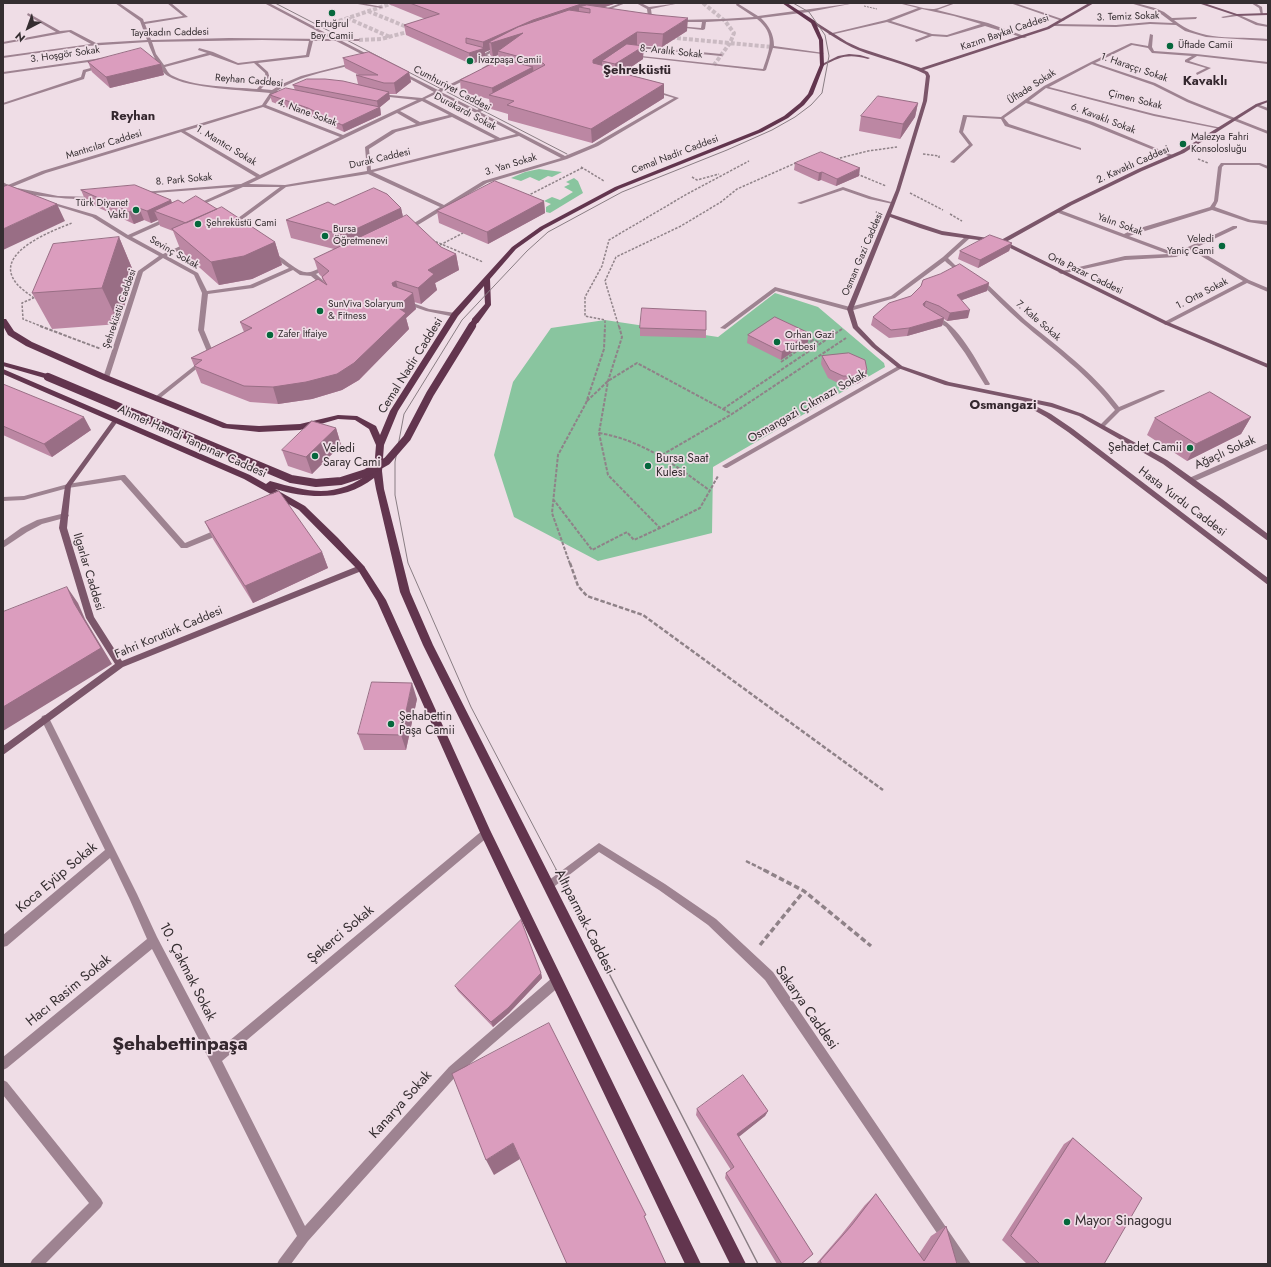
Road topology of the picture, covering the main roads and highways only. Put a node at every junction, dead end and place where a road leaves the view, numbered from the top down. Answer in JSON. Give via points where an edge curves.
{"nodes":[{"id":1,"x":784,"y":3,"type":"edge"},
{"id":2,"x":1092,"y":3,"type":"edge"},
{"id":3,"x":1202,"y":3,"type":"edge"},
{"id":4,"x":1268,"y":14,"type":"edge"},
{"id":5,"x":813,"y":22,"type":"junction"},
{"id":6,"x":822,"y":65,"type":"junction"},
{"id":7,"x":920,"y":70,"type":"junction"},
{"id":8,"x":1268,"y":101,"type":"edge"},
{"id":9,"x":889,"y":215,"type":"junction"},
{"id":10,"x":1002,"y":242,"type":"junction"},
{"id":11,"x":487,"y":280,"type":"junction"},
{"id":12,"x":3,"y":321,"type":"edge"},
{"id":13,"x":3,"y":364,"type":"edge"},
{"id":14,"x":1268,"y":366,"type":"edge"},
{"id":15,"x":4,"y":373,"type":"edge"},
{"id":16,"x":1010,"y":396,"type":"junction"},
{"id":17,"x":115,"y":421,"type":"junction"},
{"id":18,"x":380,"y":444,"type":"junction"},
{"id":19,"x":378,"y":471,"type":"junction"},
{"id":20,"x":247,"y":477,"type":"junction"},
{"id":21,"x":1268,"y":538,"type":"edge"},
{"id":22,"x":361,"y":568,"type":"junction"},
{"id":23,"x":1268,"y":582,"type":"edge"},
{"id":24,"x":405,"y":592,"type":"joint"},
{"id":25,"x":120,"y":665,"type":"junction"},
{"id":26,"x":3,"y":751,"type":"edge"},
{"id":27,"x":692,"y":1264,"type":"edge"},
{"id":28,"x":738,"y":1264,"type":"edge"}],
"edges":[{"from":1,"to":5,"type":"main road"},
{"from":2,"to":7,"type":"main road","name":"Kazım Baykal Caddesi","via":[[1055,25],[1025,37]]},
{"from":3,"to":4,"type":"main road","via":[[1237,15]]},
{"from":5,"to":6,"type":"main road","name":"Cemal Nadir Caddesi","via":[[821,40]]},
{"from":5,"to":7,"type":"main road","via":[[859,50]]},
{"from":6,"to":7,"type":"main road","via":[[837,56],[854,54]]},
{"from":6,"to":11,"type":"main road","name":"Cemal Nadir Caddesi","via":[[810,94],[786,117],[721,148],[617,188],[542,228],[514,248]]},
{"from":7,"to":9,"type":"main road","name":"Osman Gazi Caddesi","via":[[927,73],[925,101]]},
{"from":8,"to":10,"type":"main road","name":"2. Kavaklı Caddesi","via":[[1182,152],[1140,170]]},
{"from":9,"to":10,"type":"main road","name":"Orta Pazar Caddesi","via":[[941,233],[967,238],[989,238]]},
{"from":9,"to":16,"type":"main road","name":"Osman Gazi Caddesi","via":[[850,309],[855,327],[900,367],[947,384]]},
{"from":10,"to":14,"type":"main road","name":"Orta Pazar Caddesi","via":[[1166,323]]},
{"from":11,"to":13,"type":"main road","bridge":true,"via":[[489,304],[475,321],[406,438],[387,461],[366,473],[341,481],[316,483],[291,479],[48,377]]},
{"from":11,"to":18,"type":"main road","name":"Cemal Nadir Caddesi","via":[[455,315],[394,411]]},
{"from":12,"to":18,"type":"main road","name":"Ahmet Hamdi Tanpınar Caddesi","via":[[11,333],[29,344],[226,426],[259,429],[300,427],[338,417],[357,418],[373,428]]},
{"from":15,"to":17,"type":"main road","name":"Ahmet Hamdi Tanpınar Caddesi"},
{"from":16,"to":21,"type":"main road","name":"Hasta Yurdu Caddesi","via":[[1052,405],[1081,415],[1102,426],[1165,462],[1220,500]]},
{"from":16,"to":23,"type":"main road","name":"Hasta Yurdu Caddesi","via":[[1063,424]]},
{"from":17,"to":20,"type":"main road","name":"Ahmet Hamdi Tanpınar Caddesi"},
{"from":17,"to":25,"type":"main road","name":"Ilgarlar Caddesi","via":[[68,486],[63,528],[90,618]]},
{"from":18,"to":19,"type":"main road","name":"Cemal Nadir Caddesi"},
{"from":19,"to":20,"type":"main road","via":[[354,488],[320,494],[300,493]]},
{"from":19,"to":24,"type":"main road","name":"Cemal Nadir Caddesi"},
{"from":20,"to":22,"type":"main road","name":"Ahmet Hamdi Tanpınar Caddesi","via":[[287,502],[302,508]]},
{"from":22,"to":25,"type":"main road","name":"Fahri Korutürk Caddesi"},
{"from":22,"to":27,"type":"main road","name":"Ahmet Hamdi Tanpınar Caddesi","via":[[380,600],[486,833]]},
{"from":24,"to":28,"type":"main road","name":"Altıparmak Caddesi","via":[[428,645]]},
{"from":25,"to":26,"type":"main road","name":"Fahri Korutürk Caddesi"}]}
